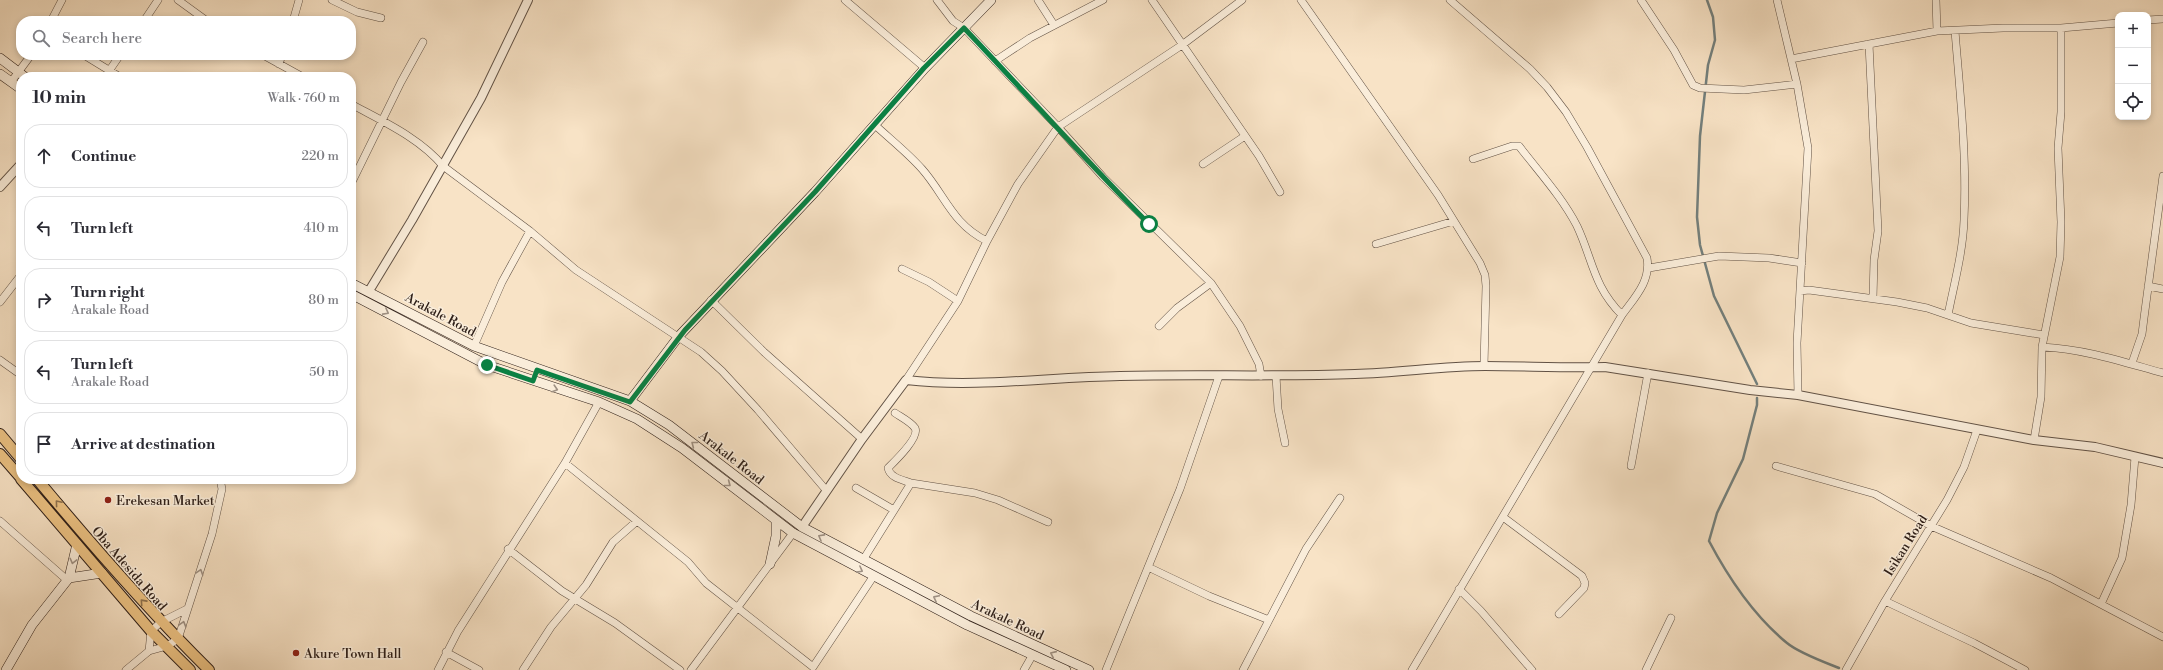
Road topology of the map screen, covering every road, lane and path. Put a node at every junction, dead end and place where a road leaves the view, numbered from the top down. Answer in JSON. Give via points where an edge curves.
{"nodes":[{"id":1,"x":62,"y":0,"type":"edge"},
{"id":2,"x":158,"y":0,"type":"edge"},
{"id":3,"x":178,"y":0,"type":"edge"},
{"id":4,"x":298,"y":0,"type":"edge"},
{"id":5,"x":332,"y":0,"type":"edge"},
{"id":6,"x":528,"y":0,"type":"edge"},
{"id":7,"x":845,"y":0,"type":"edge"},
{"id":8,"x":937,"y":0,"type":"edge"},
{"id":9,"x":991,"y":0,"type":"edge"},
{"id":10,"x":1038,"y":0,"type":"edge"},
{"id":11,"x":1103,"y":0,"type":"edge"},
{"id":12,"x":1152,"y":0,"type":"edge"},
{"id":13,"x":1242,"y":0,"type":"edge"},
{"id":14,"x":1301,"y":0,"type":"edge"},
{"id":15,"x":1450,"y":0,"type":"edge"},
{"id":16,"x":1641,"y":0,"type":"edge"},
{"id":17,"x":1777,"y":0,"type":"edge"},
{"id":18,"x":1936,"y":0,"type":"edge"},
{"id":19,"x":54,"y":16,"type":"edge"},
{"id":20,"x":147,"y":16,"type":"edge"},
{"id":21,"x":200,"y":16,"type":"edge"},
{"id":22,"x":294,"y":16,"type":"edge"},
{"id":23,"x":382,"y":18,"type":"dead end"},
{"id":24,"x":2163,"y":19,"type":"edge"},
{"id":25,"x":2151,"y":20,"type":"edge"},
{"id":26,"x":2115,"y":23,"type":"edge"},
{"id":27,"x":1054,"y":24,"type":"junction"},
{"id":28,"x":964,"y":28,"type":"junction"},
{"id":29,"x":2061,"y":28,"type":"junction"},
{"id":30,"x":1937,"y":31,"type":"junction"},
{"id":31,"x":1955,"y":31,"type":"junction"},
{"id":32,"x":423,"y":42,"type":"dead end"},
{"id":33,"x":1869,"y":44,"type":"junction"},
{"id":34,"x":1182,"y":45,"type":"junction"},
{"id":35,"x":0,"y":58,"type":"edge"},
{"id":36,"x":1791,"y":58,"type":"junction"},
{"id":37,"x":29,"y":60,"type":"edge"},
{"id":38,"x":92,"y":60,"type":"edge"},
{"id":39,"x":117,"y":60,"type":"edge"},
{"id":40,"x":272,"y":60,"type":"edge"},
{"id":41,"x":280,"y":60,"type":"edge"},
{"id":42,"x":995,"y":61,"type":"junction"},
{"id":43,"x":279,"y":64,"type":"junction"},
{"id":44,"x":924,"y":68,"type":"junction"},
{"id":45,"x":109,"y":71,"type":"joint"},
{"id":46,"x":19,"y":72,"type":"edge"},
{"id":47,"x":23,"y":72,"type":"edge"},
{"id":48,"x":294,"y":72,"type":"edge"},
{"id":49,"x":0,"y":74,"type":"edge"},
{"id":50,"x":16,"y":78,"type":"edge"},
{"id":51,"x":11,"y":82,"type":"junction"},
{"id":52,"x":1797,"y":84,"type":"junction"},
{"id":53,"x":16,"y":86,"type":"edge"},
{"id":54,"x":356,"y":107,"type":"edge"},
{"id":55,"x":382,"y":120,"type":"junction"},
{"id":56,"x":875,"y":125,"type":"junction"},
{"id":57,"x":1058,"y":127,"type":"junction"},
{"id":58,"x":1245,"y":136,"type":"junction"},
{"id":59,"x":1473,"y":159,"type":"dead end"},
{"id":60,"x":1203,"y":164,"type":"dead end"},
{"id":61,"x":443,"y":166,"type":"junction"},
{"id":62,"x":16,"y":169,"type":"edge"},
{"id":63,"x":356,"y":174,"type":"edge"},
{"id":64,"x":2163,"y":176,"type":"edge"},
{"id":65,"x":0,"y":187,"type":"edge"},
{"id":66,"x":1280,"y":192,"type":"dead end"},
{"id":67,"x":1454,"y":221,"type":"junction"},
{"id":68,"x":530,"y":231,"type":"junction"},
{"id":69,"x":986,"y":241,"type":"junction"},
{"id":70,"x":1376,"y":244,"type":"dead end"},
{"id":71,"x":1802,"y":263,"type":"junction"},
{"id":72,"x":1649,"y":268,"type":"junction"},
{"id":73,"x":902,"y":269,"type":"dead end"},
{"id":74,"x":16,"y":281,"type":"edge"},
{"id":75,"x":1211,"y":283,"type":"junction"},
{"id":76,"x":356,"y":285,"type":"edge"},
{"id":77,"x":2148,"y":286,"type":"junction"},
{"id":78,"x":2163,"y":289,"type":"edge"},
{"id":79,"x":369,"y":291,"type":"junction"},
{"id":80,"x":1800,"y":291,"type":"junction"},
{"id":81,"x":356,"y":297,"type":"edge"},
{"id":82,"x":1873,"y":298,"type":"junction"},
{"id":83,"x":711,"y":300,"type":"junction"},
{"id":84,"x":958,"y":301,"type":"junction"},
{"id":85,"x":0,"y":302,"type":"edge"},
{"id":86,"x":1622,"y":315,"type":"junction"},
{"id":87,"x":1948,"y":316,"type":"junction"},
{"id":88,"x":1159,"y":326,"type":"dead end"},
{"id":89,"x":2044,"y":335,"type":"junction"},
{"id":90,"x":679,"y":336,"type":"junction"},
{"id":91,"x":474,"y":346,"type":"junction"},
{"id":92,"x":2042,"y":347,"type":"junction"},
{"id":93,"x":0,"y":360,"type":"edge"},
{"id":94,"x":2132,"y":363,"type":"junction"},
{"id":95,"x":1484,"y":366,"type":"junction"},
{"id":96,"x":1592,"y":367,"type":"junction"},
{"id":97,"x":537,"y":370,"type":"junction"},
{"id":98,"x":16,"y":371,"type":"edge"},
{"id":99,"x":1648,"y":373,"type":"junction"},
{"id":100,"x":2163,"y":373,"type":"edge"},
{"id":101,"x":1219,"y":376,"type":"junction"},
{"id":102,"x":1261,"y":376,"type":"junction"},
{"id":103,"x":1276,"y":376,"type":"junction"},
{"id":104,"x":906,"y":380,"type":"junction"},
{"id":105,"x":533,"y":381,"type":"junction"},
{"id":106,"x":1798,"y":395,"type":"junction"},
{"id":107,"x":599,"y":402,"type":"junction"},
{"id":108,"x":630,"y":402,"type":"junction"},
{"id":109,"x":895,"y":413,"type":"dead end"},
{"id":110,"x":1978,"y":430,"type":"junction"},
{"id":111,"x":0,"y":434,"type":"edge"},
{"id":112,"x":862,"y":438,"type":"junction"},
{"id":113,"x":2034,"y":440,"type":"junction"},
{"id":114,"x":1285,"y":443,"type":"dead end"},
{"id":115,"x":16,"y":453,"type":"edge"},
{"id":116,"x":0,"y":454,"type":"edge"},
{"id":117,"x":2135,"y":457,"type":"junction"},
{"id":118,"x":713,"y":459,"type":"junction"},
{"id":119,"x":565,"y":463,"type":"junction"},
{"id":120,"x":2163,"y":463,"type":"edge"},
{"id":121,"x":1631,"y":466,"type":"dead end"},
{"id":122,"x":1776,"y":466,"type":"dead end"},
{"id":123,"x":706,"y":467,"type":"junction"},
{"id":124,"x":16,"y":473,"type":"edge"},
{"id":125,"x":911,"y":483,"type":"junction"},
{"id":126,"x":25,"y":484,"type":"edge"},
{"id":127,"x":42,"y":484,"type":"edge"},
{"id":128,"x":221,"y":484,"type":"edge"},
{"id":129,"x":856,"y":488,"type":"dead end"},
{"id":130,"x":826,"y":490,"type":"junction"},
{"id":131,"x":1340,"y":498,"type":"dead end"},
{"id":132,"x":894,"y":510,"type":"junction"},
{"id":133,"x":1502,"y":517,"type":"junction"},
{"id":134,"x":0,"y":521,"type":"edge"},
{"id":135,"x":637,"y":521,"type":"junction"},
{"id":136,"x":776,"y":521,"type":"junction"},
{"id":137,"x":1048,"y":522,"type":"dead end"},
{"id":138,"x":1931,"y":526,"type":"junction"},
{"id":139,"x":802,"y":527,"type":"junction"},
{"id":140,"x":793,"y":533,"type":"junction"},
{"id":141,"x":77,"y":544,"type":"junction"},
{"id":142,"x":508,"y":549,"type":"junction"},
{"id":143,"x":863,"y":560,"type":"junction"},
{"id":144,"x":770,"y":564,"type":"junction"},
{"id":145,"x":1148,"y":567,"type":"junction"},
{"id":146,"x":102,"y":573,"type":"junction"},
{"id":147,"x":873,"y":577,"type":"junction"},
{"id":148,"x":68,"y":579,"type":"junction"},
{"id":149,"x":1459,"y":589,"type":"junction"},
{"id":150,"x":575,"y":598,"type":"junction"},
{"id":151,"x":1885,"y":601,"type":"junction"},
{"id":152,"x":2101,"y":604,"type":"junction"},
{"id":153,"x":739,"y":608,"type":"junction"},
{"id":154,"x":187,"y":609,"type":"junction"},
{"id":155,"x":1559,"y":614,"type":"dead end"},
{"id":156,"x":971,"y":616,"type":"junction"},
{"id":157,"x":1671,"y":618,"type":"dead end"},
{"id":158,"x":1269,"y":620,"type":"junction"},
{"id":159,"x":161,"y":622,"type":"junction"},
{"id":160,"x":967,"y":625,"type":"junction"},
{"id":161,"x":151,"y":631,"type":"junction"},
{"id":162,"x":2163,"y":637,"type":"edge"},
{"id":163,"x":178,"y":639,"type":"junction"},
{"id":164,"x":167,"y":646,"type":"junction"},
{"id":165,"x":150,"y":651,"type":"junction"},
{"id":166,"x":446,"y":652,"type":"junction"},
{"id":167,"x":1032,"y":656,"type":"junction"},
{"id":168,"x":814,"y":669,"type":"edge"},
{"id":169,"x":6,"y":670,"type":"edge"},
{"id":170,"x":126,"y":670,"type":"edge"},
{"id":171,"x":190,"y":670,"type":"edge"},
{"id":172,"x":209,"y":670,"type":"edge"},
{"id":173,"x":438,"y":670,"type":"edge"},
{"id":174,"x":478,"y":670,"type":"edge"},
{"id":175,"x":523,"y":670,"type":"edge"},
{"id":176,"x":680,"y":670,"type":"edge"},
{"id":177,"x":691,"y":670,"type":"edge"},
{"id":178,"x":1024,"y":670,"type":"edge"},
{"id":179,"x":1066,"y":670,"type":"edge"},
{"id":180,"x":1088,"y":670,"type":"edge"},
{"id":181,"x":1106,"y":670,"type":"edge"},
{"id":182,"x":1243,"y":670,"type":"edge"},
{"id":183,"x":1412,"y":670,"type":"edge"},
{"id":184,"x":1532,"y":670,"type":"edge"},
{"id":185,"x":1646,"y":670,"type":"edge"},
{"id":186,"x":1846,"y":670,"type":"edge"},
{"id":187,"x":2025,"y":670,"type":"edge"}],
"edges":[{"from":1,"to":19,"type":"street"},
{"from":2,"to":20,"type":"street"},
{"from":3,"to":21,"type":"street"},
{"from":4,"to":22,"type":"street"},
{"from":5,"to":23,"type":"street","via":[[357,12]]},
{"from":6,"to":61,"type":"street","via":[[481,98]]},
{"from":7,"to":44,"type":"street"},
{"from":8,"to":28,"type":"street","via":[[953,21]]},
{"from":9,"to":28,"type":"main road"},
{"from":10,"to":27,"type":"street"},
{"from":11,"to":27,"type":"street"},
{"from":12,"to":34,"type":"street"},
{"from":13,"to":34,"type":"street"},
{"from":14,"to":67,"type":"street"},
{"from":15,"to":72,"type":"street","via":[[1530,70],[1556,100],[1591,154],[1647,258]]},
{"from":16,"to":52,"type":"street","via":[[1674,50],[1691,83],[1700,88],[1744,90]]},
{"from":17,"to":36,"type":"street"},
{"from":18,"to":30,"type":"street"},
{"from":24,"to":25,"type":"street"},
{"from":26,"to":29,"type":"street"},
{"from":27,"to":42,"type":"street"},
{"from":28,"to":42,"type":"street"},
{"from":28,"to":44,"type":"main road"},
{"from":29,"to":31,"type":"street"},
{"from":29,"to":89,"type":"street","via":[[2061,112],[2058,148],[2060,257]]},
{"from":30,"to":31,"type":"street"},
{"from":30,"to":33,"type":"street"},
{"from":31,"to":87,"type":"street","via":[[1962,113],[1964,220],[1961,258]]},
{"from":32,"to":55,"type":"street"},
{"from":33,"to":36,"type":"street"},
{"from":33,"to":82,"type":"street","via":[[1878,232]]},
{"from":34,"to":57,"type":"street"},
{"from":34,"to":58,"type":"street"},
{"from":35,"to":46,"type":"main road"},
{"from":36,"to":52,"type":"street"},
{"from":37,"to":47,"type":"street"},
{"from":38,"to":45,"type":"street"},
{"from":39,"to":45,"type":"street"},
{"from":40,"to":43,"type":"street"},
{"from":41,"to":43,"type":"street"},
{"from":42,"to":57,"type":"street"},
{"from":43,"to":48,"type":"street"},
{"from":44,"to":56,"type":"main road"},
{"from":49,"to":51,"type":"main road"},
{"from":50,"to":51,"type":"street"},
{"from":51,"to":53,"type":"main road"},
{"from":52,"to":71,"type":"street","via":[[1808,148]]},
{"from":54,"to":55,"type":"street"},
{"from":55,"to":61,"type":"street","via":[[436,157]]},
{"from":55,"to":63,"type":"street"},
{"from":56,"to":69,"type":"street","via":[[922,169],[963,226]]},
{"from":56,"to":83,"type":"main road","via":[[815,192]]},
{"from":57,"to":69,"type":"street","via":[[1018,184]]},
{"from":57,"to":75,"type":"street","via":[[1103,177]]},
{"from":58,"to":60,"type":"street"},
{"from":58,"to":66,"type":"street"},
{"from":59,"to":86,"type":"street","via":[[1519,146],[1577,226],[1601,289],[1611,305]]},
{"from":61,"to":68,"type":"street"},
{"from":61,"to":79,"type":"street"},
{"from":62,"to":65,"type":"street"},
{"from":64,"to":77,"type":"street"},
{"from":67,"to":70,"type":"street"},
{"from":67,"to":95,"type":"street","via":[[1485,275]]},
{"from":68,"to":90,"type":"street","via":[[576,270]]},
{"from":68,"to":91,"type":"street","via":[[502,282]]},
{"from":69,"to":84,"type":"street"},
{"from":71,"to":72,"type":"street","via":[[1769,258],[1719,256]]},
{"from":71,"to":80,"type":"street"},
{"from":72,"to":86,"type":"street","via":[[1645,283]]},
{"from":73,"to":84,"type":"street","via":[[929,282]]},
{"from":74,"to":85,"type":"street"},
{"from":75,"to":88,"type":"street","via":[[1177,308]]},
{"from":75,"to":102,"type":"street","via":[[1240,326],[1259,364]]},
{"from":76,"to":79,"type":"main road","name":"Arakale Road"},
{"from":77,"to":78,"type":"street"},
{"from":77,"to":94,"type":"street","via":[[2142,334]]},
{"from":79,"to":91,"type":"main road","name":"Arakale Road"},
{"from":80,"to":82,"type":"street"},
{"from":80,"to":106,"type":"street"},
{"from":81,"to":105,"type":"main road","name":"Arakale Road","one_way":true,"via":[[487,365]]},
{"from":82,"to":87,"type":"street","via":[[1927,308]]},
{"from":83,"to":90,"type":"main road"},
{"from":83,"to":112,"type":"street","via":[[764,352]]},
{"from":84,"to":104,"type":"street"},
{"from":86,"to":96,"type":"street"},
{"from":87,"to":89,"type":"street","via":[[1971,323]]},
{"from":89,"to":92,"type":"street"},
{"from":90,"to":108,"type":"main road"},
{"from":90,"to":130,"type":"street","via":[[701,352],[727,377],[763,415]]},
{"from":91,"to":97,"type":"main road","name":"Arakale Road"},
{"from":92,"to":94,"type":"street"},
{"from":92,"to":113,"type":"street","via":[[2041,396]]},
{"from":93,"to":98,"type":"street"},
{"from":94,"to":100,"type":"street"},
{"from":95,"to":96,"type":"street"},
{"from":95,"to":103,"type":"street"},
{"from":96,"to":99,"type":"street"},
{"from":96,"to":133,"type":"street"},
{"from":97,"to":105,"type":"main road"},
{"from":97,"to":108,"type":"main road","name":"Arakale Road"},
{"from":99,"to":106,"type":"street","via":[[1750,390]]},
{"from":99,"to":121,"type":"street"},
{"from":101,"to":102,"type":"street"},
{"from":101,"to":104,"type":"street","via":[[1104,376],[973,384]]},
{"from":101,"to":145,"type":"street","via":[[1180,489]]},
{"from":102,"to":103,"type":"street"},
{"from":103,"to":114,"type":"street","via":[[1278,409]]},
{"from":104,"to":112,"type":"street"},
{"from":105,"to":107,"type":"main road","name":"Arakale Road","one_way":true},
{"from":106,"to":110,"type":"street"},
{"from":107,"to":119,"type":"street"},
{"from":107,"to":123,"type":"main road","name":"Arakale Road","via":[[637,418]]},
{"from":118,"to":108,"type":"main road","name":"Arakale Road","one_way":true,"via":[[669,426]]},
{"from":109,"to":125,"type":"street","via":[[914,426],[916,431],[915,438],[888,468],[892,476]]},
{"from":110,"to":113,"type":"street"},
{"from":110,"to":138,"type":"street","name":"Isikan Road","via":[[1964,467]]},
{"from":111,"to":115,"type":"main road"},
{"from":112,"to":130,"type":"street"},
{"from":113,"to":117,"type":"street","via":[[2094,447]]},
{"from":116,"to":124,"type":"main road"},
{"from":117,"to":120,"type":"street"},
{"from":117,"to":152,"type":"street","via":[[2131,505],[2122,558]]},
{"from":118,"to":123,"type":"main road"},
{"from":118,"to":139,"type":"main road","name":"Arakale Road"},
{"from":119,"to":135,"type":"street"},
{"from":119,"to":142,"type":"street"},
{"from":122,"to":138,"type":"street","via":[[1875,494]]},
{"from":123,"to":136,"type":"main road","name":"Arakale Road","one_way":true},
{"from":125,"to":132,"type":"street"},
{"from":125,"to":137,"type":"street","via":[[975,493]]},
{"from":126,"to":141,"type":"main road"},
{"from":159,"to":127,"type":"main road","name":"Oba Adesida Road","one_way":true},
{"from":154,"to":128,"type":"street","one_way":true,"via":[[212,534]]},
{"from":129,"to":132,"type":"street"},
{"from":130,"to":139,"type":"street"},
{"from":131,"to":158,"type":"street","via":[[1306,549]]},
{"from":132,"to":143,"type":"street"},
{"from":133,"to":149,"type":"street"},
{"from":133,"to":155,"type":"street","via":[[1582,576],[1584,588]]},
{"from":134,"to":148,"type":"street"},
{"from":135,"to":150,"type":"street","via":[[612,542],[586,585]]},
{"from":135,"to":153,"type":"street"},
{"from":136,"to":140,"type":"main road","name":"Arakale Road"},
{"from":136,"to":144,"type":"main road","via":[[776,536]]},
{"from":138,"to":151,"type":"street","name":"Isikan Road"},
{"from":138,"to":152,"type":"street","via":[[2051,578]]},
{"from":143,"to":139,"type":"main road","name":"Arakale Road","one_way":true},
{"from":140,"to":144,"type":"street"},
{"from":140,"to":147,"type":"main road","name":"Arakale Road","one_way":true},
{"from":141,"to":146,"type":"main road"},
{"from":141,"to":148,"type":"main road","one_way":true},
{"from":142,"to":150,"type":"street"},
{"from":142,"to":166,"type":"street"},
{"from":156,"to":143,"type":"main road","name":"Arakale Road","one_way":true},
{"from":144,"to":153,"type":"street"},
{"from":145,"to":158,"type":"street","via":[[1209,596]]},
{"from":145,"to":181,"type":"street"},
{"from":146,"to":148,"type":"main road"},
{"from":146,"to":161,"type":"main road"},
{"from":147,"to":160,"type":"main road","name":"Arakale Road"},
{"from":147,"to":168,"type":"street"},
{"from":148,"to":169,"type":"main road","via":[[32,625]]},
{"from":149,"to":183,"type":"street"},
{"from":149,"to":184,"type":"street","via":[[1482,611]]},
{"from":150,"to":175,"type":"street","via":[[550,627]]},
{"from":150,"to":176,"type":"street"},
{"from":151,"to":186,"type":"street","name":"Isikan Road"},
{"from":151,"to":187,"type":"street"},
{"from":152,"to":162,"type":"street"},
{"from":153,"to":168,"type":"street"},
{"from":153,"to":177,"type":"street"},
{"from":154,"to":159,"type":"street"},
{"from":163,"to":154,"type":"street","one_way":true},
{"from":156,"to":160,"type":"main road"},
{"from":180,"to":156,"type":"main road","name":"Arakale Road","one_way":true},
{"from":157,"to":185,"type":"street"},
{"from":158,"to":182,"type":"street"},
{"from":159,"to":161,"type":"street"},
{"from":159,"to":163,"type":"main road","name":"Oba Adesida Road"},
{"from":160,"to":167,"type":"main road","name":"Arakale Road"},
{"from":161,"to":164,"type":"main road"},
{"from":161,"to":165,"type":"street"},
{"from":163,"to":164,"type":"street"},
{"from":163,"to":172,"type":"main road","name":"Oba Adesida Road"},
{"from":164,"to":165,"type":"street"},
{"from":164,"to":171,"type":"main road"},
{"from":165,"to":170,"type":"street"},
{"from":166,"to":173,"type":"street"},
{"from":166,"to":174,"type":"street"},
{"from":167,"to":178,"type":"street"},
{"from":167,"to":179,"type":"main road","name":"Arakale Road"}]}
